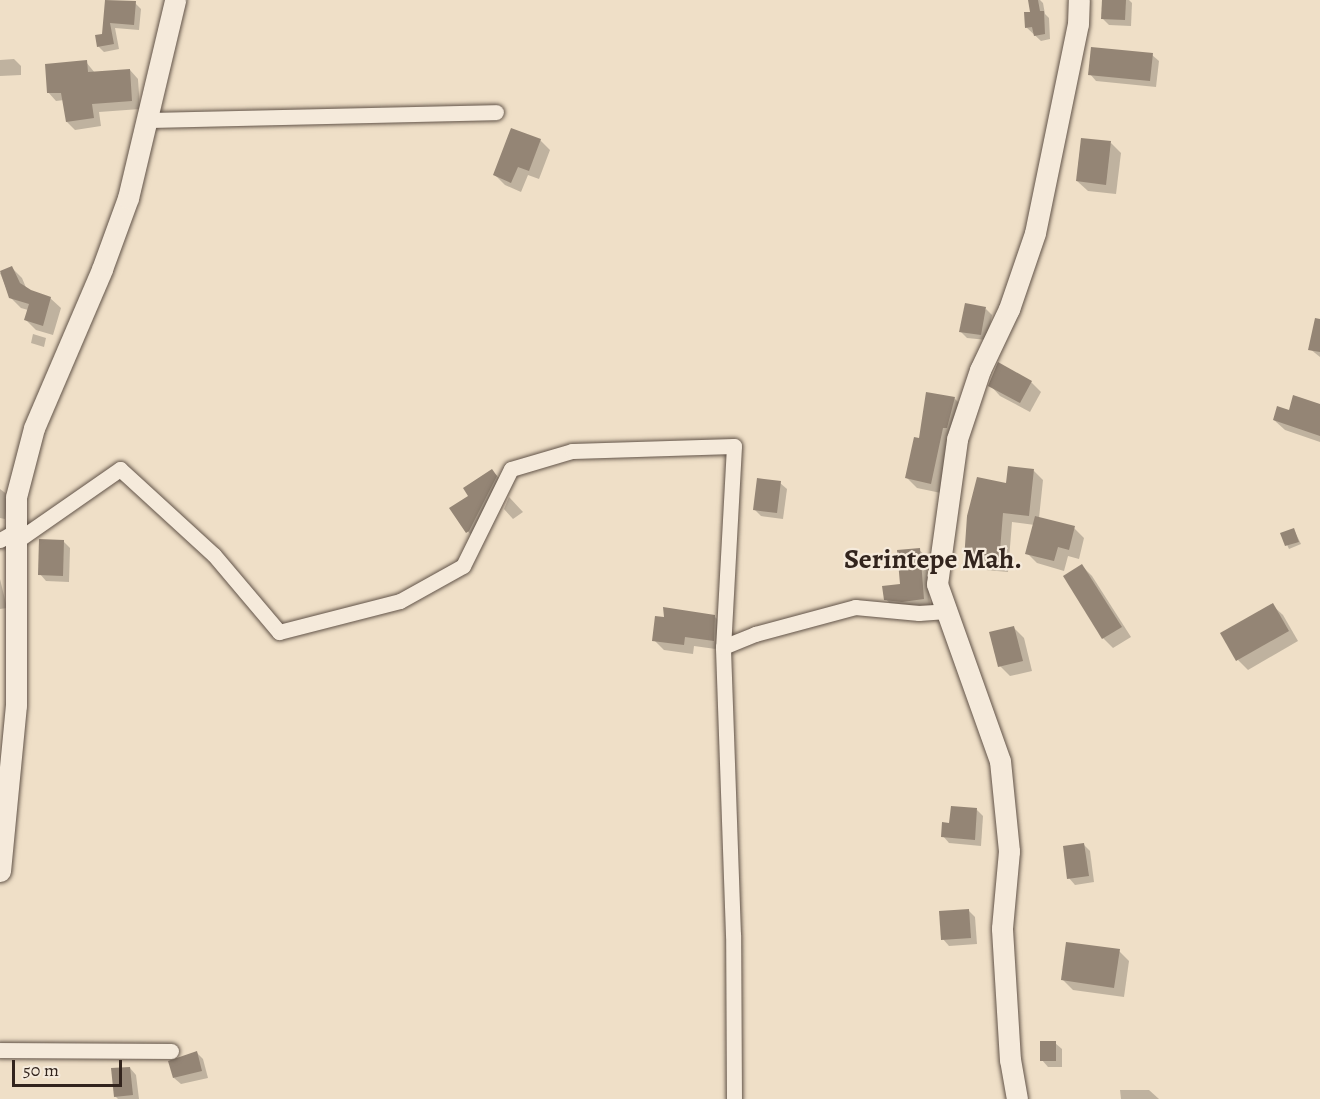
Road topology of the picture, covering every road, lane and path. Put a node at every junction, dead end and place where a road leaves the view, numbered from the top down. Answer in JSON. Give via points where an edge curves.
{"nodes":[{"id":1,"x":175,"y":0,"type":"edge"},
{"id":2,"x":1079,"y":0,"type":"edge"},
{"id":3,"x":496,"y":112,"type":"dead end"},
{"id":4,"x":146,"y":120,"type":"junction"},
{"id":5,"x":10,"y":538,"type":"edge"},
{"id":6,"x":946,"y":611,"type":"junction"},
{"id":7,"x":723,"y":647,"type":"junction"},
{"id":8,"x":0,"y":871,"type":"edge"},
{"id":9,"x":0,"y":1050,"type":"edge"},
{"id":10,"x":171,"y":1051,"type":"dead end"},
{"id":11,"x":734,"y":1099,"type":"edge"},
{"id":12,"x":1017,"y":1099,"type":"edge"}],
"edges":[{"from":1,"to":4,"type":"street"},
{"from":2,"to":6,"type":"street","via":[[1078,24],[1035,233],[957,439],[937,584]]},
{"from":3,"to":4,"type":"street"},
{"from":4,"to":5,"type":"street","via":[[128,198],[34,428]]},
{"from":5,"to":7,"type":"street","via":[[120,469],[214,555],[279,632],[400,601],[463,566],[511,469],[572,451],[734,446]]},
{"from":5,"to":8,"type":"street","via":[[16,705]]},
{"from":6,"to":7,"type":"street","via":[[855,607],[755,634]]},
{"from":6,"to":12,"type":"street","via":[[1000,761],[1009,850],[1002,928],[1010,1060]]},
{"from":7,"to":11,"type":"street"},
{"from":9,"to":10,"type":"street"}]}
